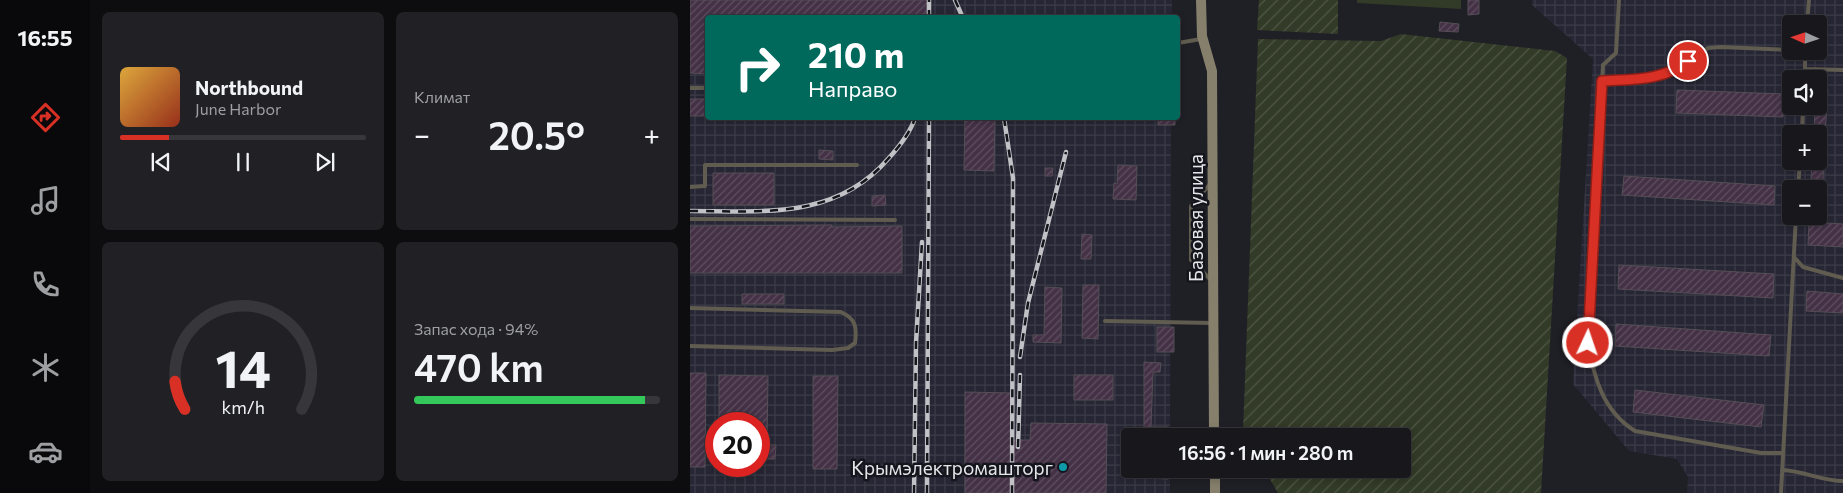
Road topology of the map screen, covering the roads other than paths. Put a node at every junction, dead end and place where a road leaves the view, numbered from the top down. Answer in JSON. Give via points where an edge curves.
{"nodes":[{"id":1,"x":1201,"y":0,"type":"edge"},
{"id":2,"x":1619,"y":0,"type":"edge"},
{"id":3,"x":1809,"y":0,"type":"edge"},
{"id":4,"x":1808,"y":15,"type":"edge"},
{"id":5,"x":1203,"y":39,"type":"junction"},
{"id":6,"x":1180,"y":44,"type":"edge"},
{"id":7,"x":1782,"y":49,"type":"edge"},
{"id":8,"x":1806,"y":60,"type":"edge"},
{"id":9,"x":1806,"y":69,"type":"joint"},
{"id":10,"x":1843,"y":70,"type":"edge"},
{"id":11,"x":1602,"y":81,"type":"junction"},
{"id":12,"x":690,"y":88,"type":"edge"},
{"id":13,"x":705,"y":88,"type":"edge"},
{"id":14,"x":857,"y":165,"type":"dead end"},
{"id":15,"x":1212,"y":181,"type":"junction"},
{"id":16,"x":690,"y":187,"type":"edge"},
{"id":17,"x":690,"y":219,"type":"edge"},
{"id":18,"x":896,"y":220,"type":"dead end"},
{"id":19,"x":1796,"y":225,"type":"edge"},
{"id":20,"x":1794,"y":257,"type":"junction"},
{"id":21,"x":1843,"y":278,"type":"edge"},
{"id":22,"x":1213,"y":282,"type":"junction"},
{"id":23,"x":690,"y":308,"type":"edge"},
{"id":24,"x":1105,"y":321,"type":"dead end"},
{"id":25,"x":1213,"y":323,"type":"junction"},
{"id":26,"x":690,"y":346,"type":"edge"},
{"id":27,"x":1214,"y":428,"type":"edge"},
{"id":28,"x":1783,"y":453,"type":"junction"},
{"id":29,"x":1782,"y":470,"type":"junction"},
{"id":30,"x":1215,"y":478,"type":"edge"},
{"id":31,"x":1843,"y":481,"type":"edge"},
{"id":32,"x":1215,"y":493,"type":"edge"},
{"id":33,"x":1781,"y":493,"type":"edge"}],
"edges":[{"from":1,"to":5,"type":"street","name":"Базовая улица"},
{"from":2,"to":11,"type":"lane","via":[[1616,53],[1603,65]]},
{"from":3,"to":4,"type":"lane"},
{"from":5,"to":6,"type":"lane"},
{"from":5,"to":15,"type":"street","name":"Базовая улица","via":[[1212,71]]},
{"from":7,"to":11,"type":"lane","via":[[1708,48],[1677,70],[1661,76]]},
{"from":8,"to":9,"type":"lane"},
{"from":9,"to":10,"type":"lane"},
{"from":11,"to":28,"type":"lane","via":[[1588,343],[1592,371],[1603,397],[1620,421],[1635,431],[1761,453]]},
{"from":12,"to":13,"type":"lane"},
{"from":14,"to":16,"type":"lane","via":[[705,165],[704,186]]},
{"from":15,"to":22,"type":"street","name":"Базовая улица"},
{"from":15,"to":22,"type":"lane","via":[[1191,206],[1191,260]]},
{"from":17,"to":18,"type":"lane"},
{"from":19,"to":20,"type":"lane"},
{"from":20,"to":21,"type":"lane","via":[[1803,267]]},
{"from":20,"to":28,"type":"lane"},
{"from":22,"to":25,"type":"street","name":"Базовая улица"},
{"from":23,"to":26,"type":"lane","via":[[841,312],[851,316],[856,324],[855,343],[848,348]]},
{"from":24,"to":25,"type":"lane"},
{"from":25,"to":27,"type":"street","name":"Базовая улица"},
{"from":28,"to":29,"type":"lane"},
{"from":29,"to":31,"type":"lane","via":[[1801,471],[1828,481]]},
{"from":29,"to":33,"type":"lane"},
{"from":30,"to":32,"type":"street"}]}
